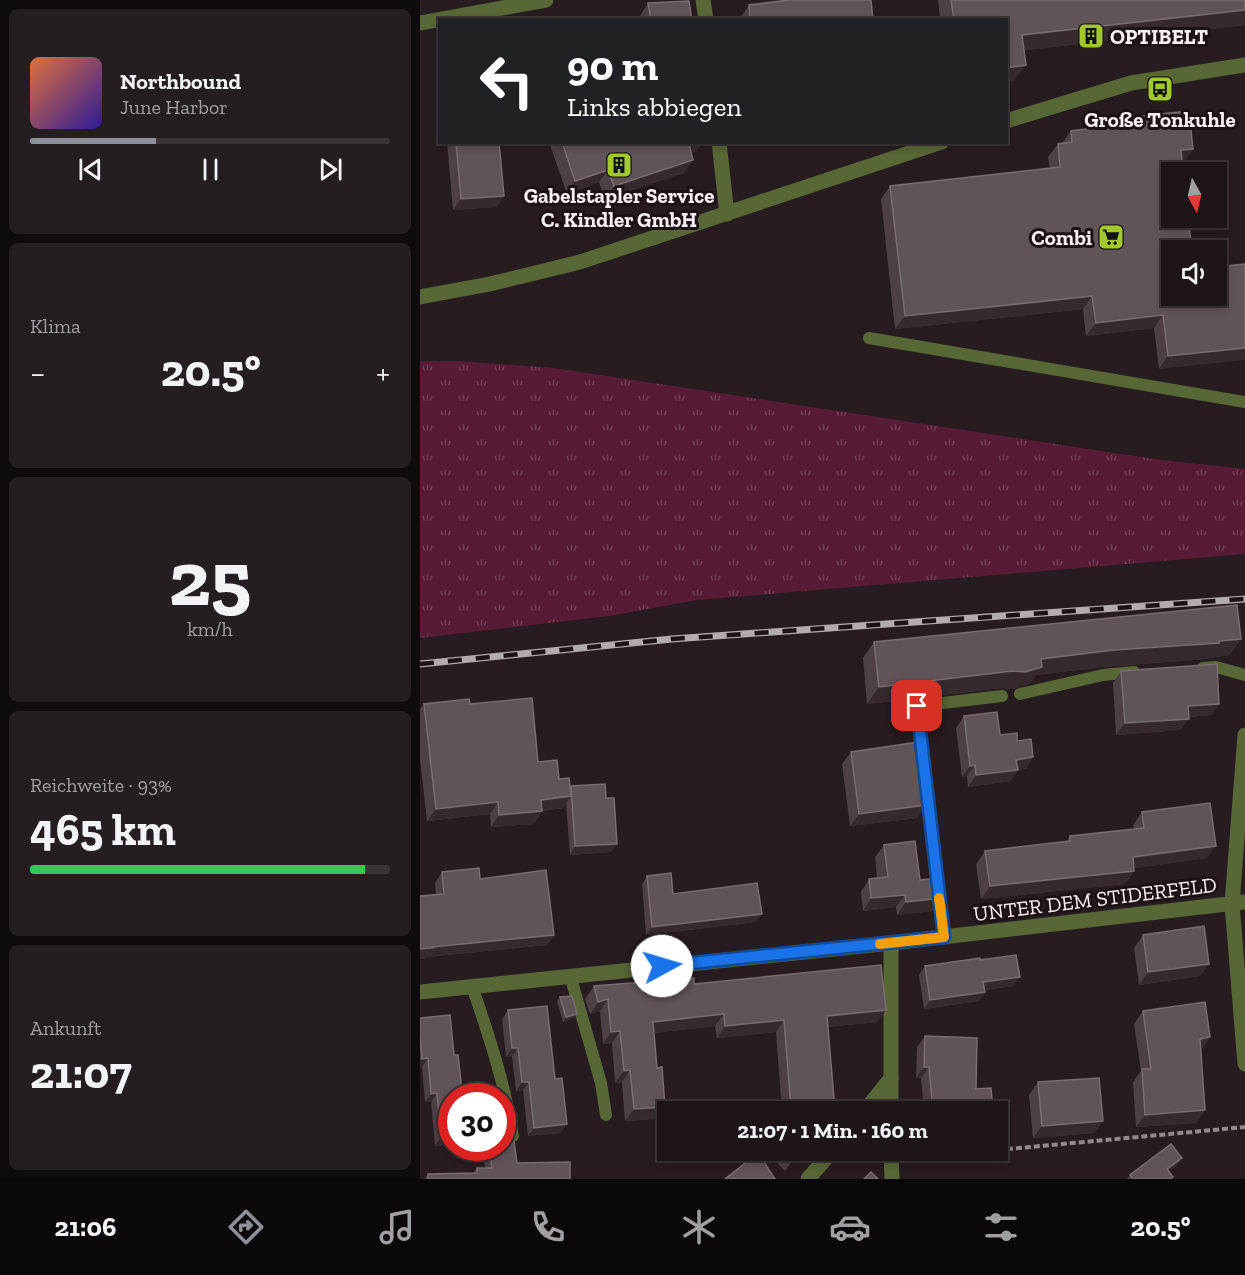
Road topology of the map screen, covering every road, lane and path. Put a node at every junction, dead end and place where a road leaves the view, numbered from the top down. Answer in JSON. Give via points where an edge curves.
{"nodes":[{"id":1,"x":546,"y":0,"type":"edge"},
{"id":2,"x":703,"y":0,"type":"edge"},
{"id":3,"x":447,"y":18,"type":"edge"},
{"id":4,"x":706,"y":18,"type":"edge"},
{"id":5,"x":438,"y":20,"type":"edge"},
{"id":6,"x":420,"y":23,"type":"edge"},
{"id":7,"x":1245,"y":65,"type":"edge"},
{"id":8,"x":1008,"y":120,"type":"edge"},
{"id":9,"x":719,"y":144,"type":"edge"},
{"id":10,"x":936,"y":144,"type":"edge"},
{"id":11,"x":727,"y":214,"type":"junction"},
{"id":12,"x":420,"y":297,"type":"edge"},
{"id":13,"x":869,"y":338,"type":"dead end"},
{"id":14,"x":1245,"y":402,"type":"edge"},
{"id":15,"x":1194,"y":668,"type":"edge"},
{"id":16,"x":1148,"y":671,"type":"edge"},
{"id":17,"x":1245,"y":675,"type":"edge"},
{"id":18,"x":1020,"y":694,"type":"edge"},
{"id":19,"x":1002,"y":696,"type":"dead end"},
{"id":20,"x":1245,"y":735,"type":"edge"},
{"id":21,"x":1238,"y":903,"type":"edge"},
{"id":22,"x":944,"y":937,"type":"junction"},
{"id":23,"x":891,"y":943,"type":"junction"},
{"id":24,"x":570,"y":975,"type":"junction"},
{"id":25,"x":472,"y":986,"type":"junction"},
{"id":26,"x":420,"y":992,"type":"edge"},
{"id":27,"x":1245,"y":1064,"type":"edge"},
{"id":28,"x":891,"y":1078,"type":"junction"},
{"id":29,"x":502,"y":1083,"type":"edge"},
{"id":30,"x":873,"y":1101,"type":"edge"},
{"id":31,"x":891,"y":1101,"type":"edge"},
{"id":32,"x":606,"y":1115,"type":"dead end"},
{"id":33,"x":1245,"y":1127,"type":"edge"},
{"id":34,"x":1008,"y":1149,"type":"edge"},
{"id":35,"x":824,"y":1161,"type":"edge"},
{"id":36,"x":891,"y":1161,"type":"edge"},
{"id":37,"x":808,"y":1179,"type":"edge"},
{"id":38,"x":892,"y":1179,"type":"edge"}],
"edges":[{"from":1,"to":3,"type":"street"},
{"from":2,"to":4,"type":"street"},
{"from":5,"to":6,"type":"street"},
{"from":7,"to":8,"type":"street","via":[[1131,83]]},
{"from":9,"to":11,"type":"street"},
{"from":10,"to":11,"type":"street"},
{"from":11,"to":12,"type":"street","via":[[580,262]]},
{"from":13,"to":14,"type":"lane"},
{"from":15,"to":17,"type":"lane","via":[[1216,667]]},
{"from":16,"to":18,"type":"lane","via":[[1103,675]]},
{"from":19,"to":22,"type":"lane","via":[[917,706]]},
{"from":20,"to":21,"type":"street"},
{"from":21,"to":22,"type":"street","name":"UNTER DEM STIDERFELD"},
{"from":21,"to":27,"type":"street"},
{"from":22,"to":23,"type":"street","name":"UNTER DEM STIDERFELD"},
{"from":23,"to":24,"type":"street","name":"UNTER DEM STIDERFELD"},
{"from":23,"to":28,"type":"street"},
{"from":24,"to":25,"type":"street","name":"UNTER DEM STIDERFELD"},
{"from":24,"to":32,"type":"lane","via":[[601,1083]]},
{"from":25,"to":26,"type":"street","name":"UNTER DEM STIDERFELD"},
{"from":25,"to":29,"type":"lane"},
{"from":28,"to":30,"type":"street"},
{"from":28,"to":31,"type":"street"},
{"from":33,"to":34,"type":"path"},
{"from":35,"to":37,"type":"street"},
{"from":36,"to":38,"type":"street"}]}
